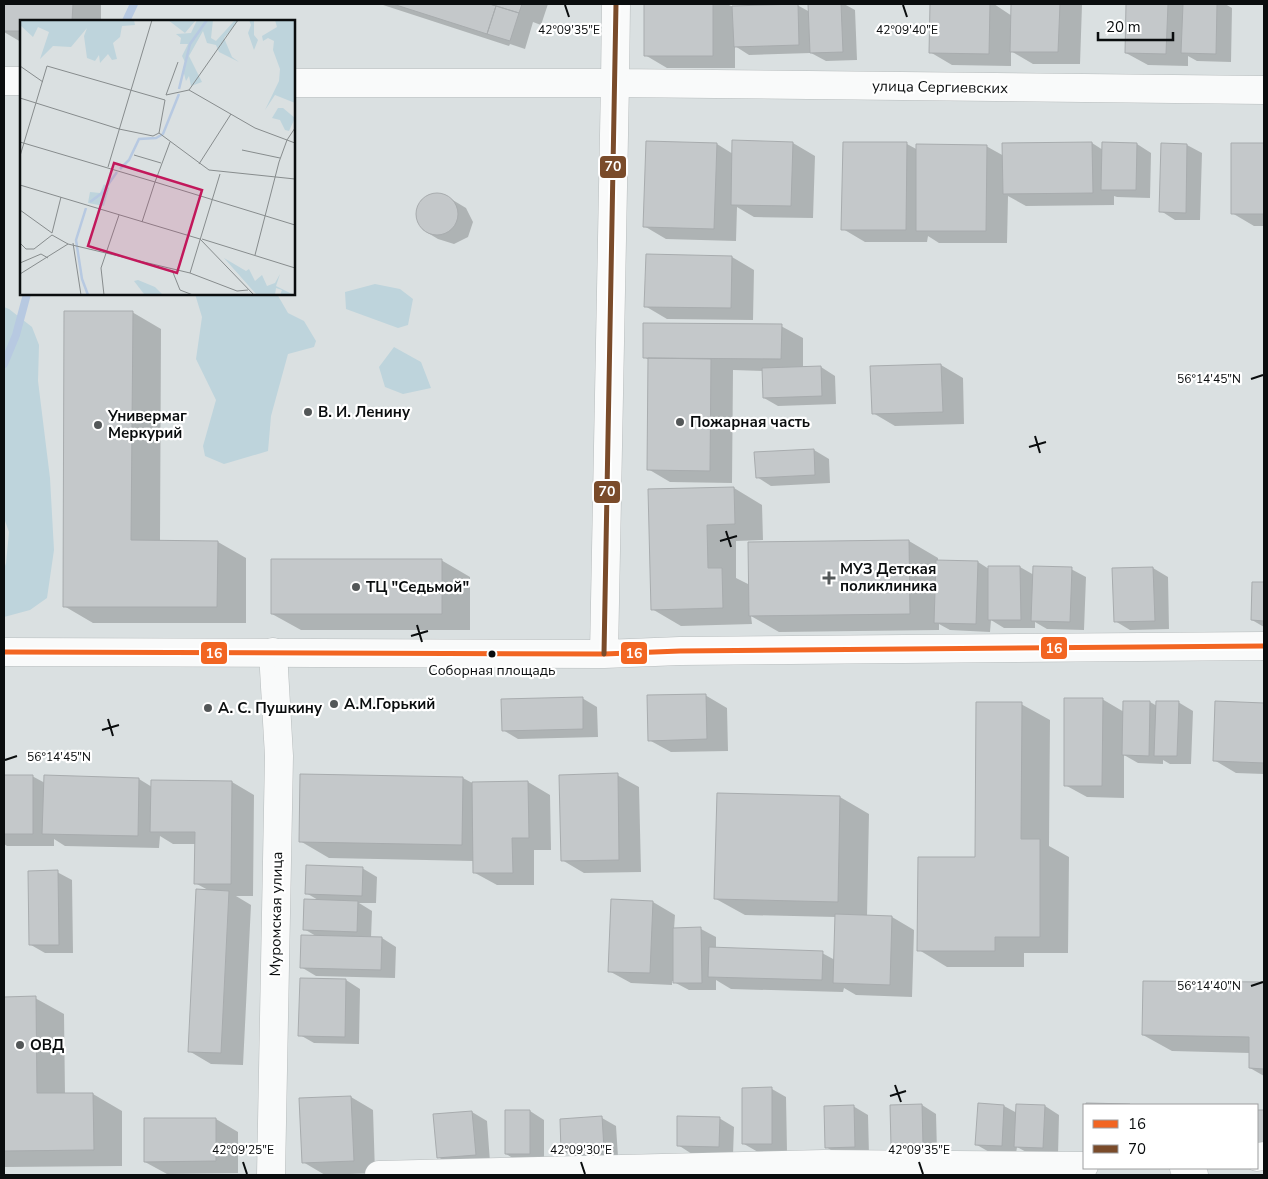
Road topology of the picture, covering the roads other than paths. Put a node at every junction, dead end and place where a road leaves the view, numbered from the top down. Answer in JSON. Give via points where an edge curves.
{"nodes":[{"id":1,"x":616,"y":4,"type":"edge"},
{"id":2,"x":4,"y":81,"type":"edge"},
{"id":3,"x":20,"y":81,"type":"edge"},
{"id":4,"x":615,"y":83,"type":"junction"},
{"id":5,"x":295,"y":84,"type":"edge"},
{"id":6,"x":1264,"y":90,"type":"edge"},
{"id":7,"x":1264,"y":646,"type":"edge"},
{"id":8,"x":4,"y":652,"type":"edge"},
{"id":9,"x":273,"y":652,"type":"junction"},
{"id":10,"x":604,"y":654,"type":"junction"},
{"id":11,"x":1083,"y":1166,"type":"edge"},
{"id":12,"x":271,"y":1175,"type":"edge"},
{"id":13,"x":379,"y":1175,"type":"edge"}],
"edges":[{"from":1,"to":4,"type":"main road"},
{"from":2,"to":3,"type":"main road"},
{"from":4,"to":5,"type":"main road","name":"улица Сергиевских"},
{"from":4,"to":6,"type":"main road","name":"улица Сергиевских"},
{"from":4,"to":10,"type":"main road"},
{"from":7,"to":10,"type":"main road"},
{"from":8,"to":9,"type":"main road"},
{"from":9,"to":10,"type":"main road"},
{"from":9,"to":12,"type":"main road","name":"Муромская улица","via":[[279,756]]},
{"from":11,"to":13,"type":"main road","via":[[824,1164]]}]}
